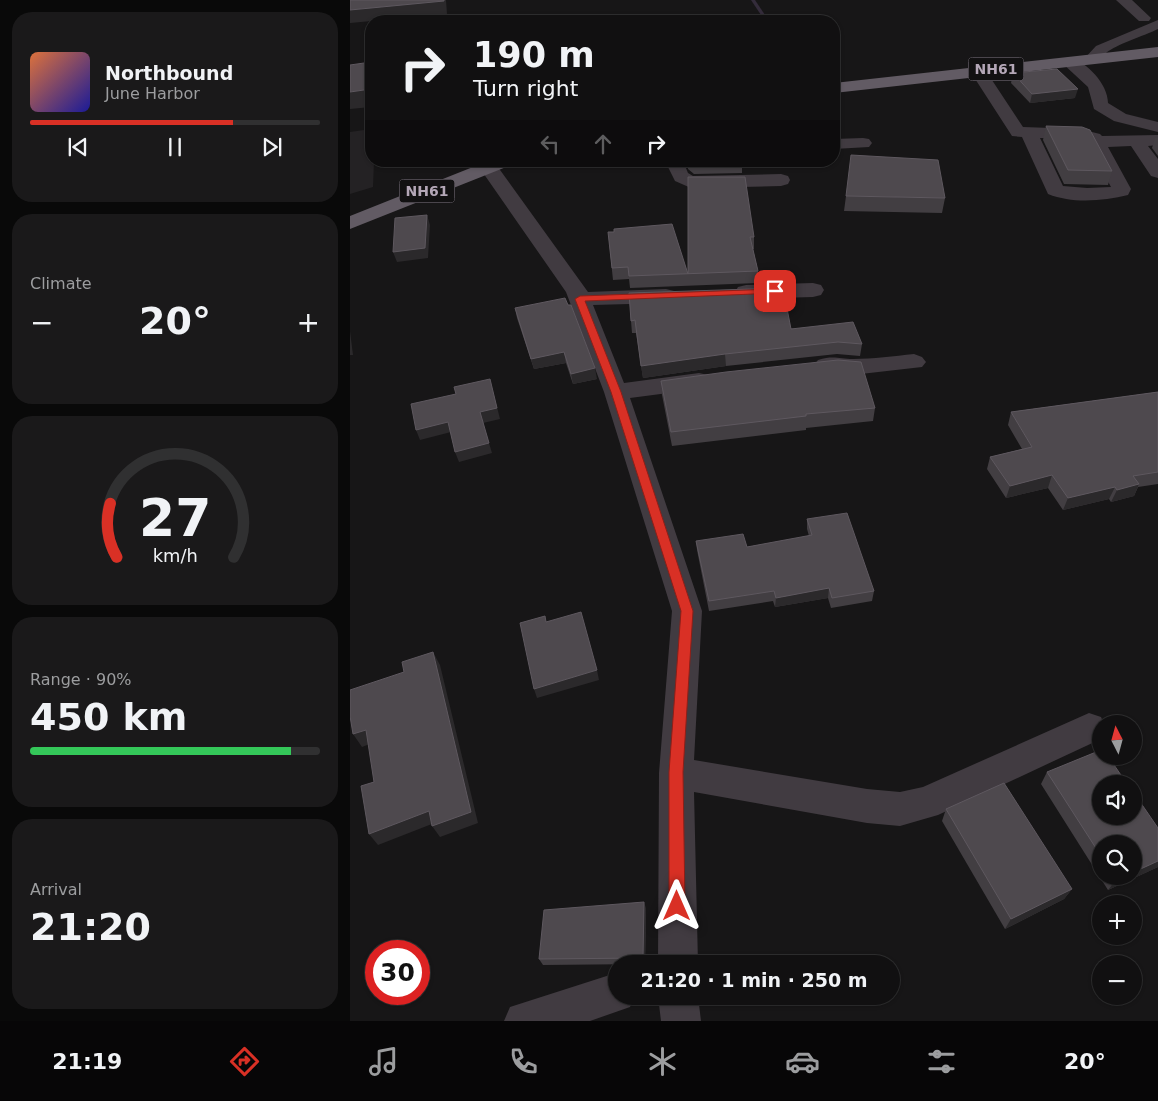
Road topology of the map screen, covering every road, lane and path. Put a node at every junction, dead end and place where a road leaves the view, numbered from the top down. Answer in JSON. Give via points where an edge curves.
{"nodes":[{"id":1,"x":1123,"y":0,"type":"edge"},
{"id":2,"x":1151,"y":21,"type":"edge"},
{"id":3,"x":1158,"y":52,"type":"edge"},
{"id":4,"x":1092,"y":59,"type":"junction"},
{"id":5,"x":1069,"y":62,"type":"junction"},
{"id":6,"x":978,"y":71,"type":"junction"},
{"id":7,"x":840,"y":87,"type":"edge"},
{"id":8,"x":1158,"y":127,"type":"edge"},
{"id":9,"x":1029,"y":134,"type":"junction"},
{"id":10,"x":1158,"y":140,"type":"edge"},
{"id":11,"x":1136,"y":141,"type":"junction"},
{"id":12,"x":1097,"y":142,"type":"junction"},
{"id":13,"x":840,"y":144,"type":"edge"},
{"id":14,"x":863,"y":144,"type":"dead end"},
{"id":15,"x":489,"y":167,"type":"edge"},
{"id":16,"x":498,"y":167,"type":"edge"},
{"id":17,"x":676,"y":167,"type":"edge"},
{"id":18,"x":1158,"y":172,"type":"edge"},
{"id":19,"x":781,"y":180,"type":"dead end"},
{"id":20,"x":350,"y":223,"type":"edge"},
{"id":21,"x":813,"y":290,"type":"dead end"},
{"id":22,"x":724,"y":293,"type":"edge"},
{"id":23,"x":685,"y":295,"type":"edge"},
{"id":24,"x":580,"y":299,"type":"junction"},
{"id":25,"x":914,"y":362,"type":"dead end"},
{"id":26,"x":800,"y":368,"type":"edge"},
{"id":27,"x":718,"y":378,"type":"edge"},
{"id":28,"x":616,"y":392,"type":"junction"},
{"id":29,"x":1089,"y":728,"type":"dead end"},
{"id":30,"x":676,"y":772,"type":"junction"},
{"id":31,"x":678,"y":955,"type":"edge"},
{"id":32,"x":608,"y":995,"type":"edge"},
{"id":33,"x":679,"y":1005,"type":"edge"},
{"id":34,"x":524,"y":1021,"type":"edge"},
{"id":35,"x":681,"y":1021,"type":"edge"}],
"edges":[{"from":1,"to":2,"type":"street"},
{"from":2,"to":4,"type":"street"},
{"from":3,"to":4,"type":"highway","number":"NH61"},
{"from":4,"to":5,"type":"highway","number":"NH61"},
{"from":5,"to":6,"type":"highway","number":"NH61"},
{"from":5,"to":8,"type":"street","via":[[1098,88],[1100,105],[1110,114]]},
{"from":6,"to":7,"type":"highway","number":"NH61"},
{"from":6,"to":9,"type":"street","via":[[1014,129]]},
{"from":9,"to":12,"type":"street","via":[[1087,134]]},
{"from":9,"to":12,"type":"street","via":[[1055,190],[1062,193],[1121,191]]},
{"from":10,"to":11,"type":"street"},
{"from":11,"to":12,"type":"street"},
{"from":11,"to":18,"type":"street"},
{"from":13,"to":14,"type":"street"},
{"from":15,"to":20,"type":"highway","number":"NH61"},
{"from":16,"to":24,"type":"street"},
{"from":17,"to":19,"type":"street","via":[[680,177],[691,182]]},
{"from":21,"to":22,"type":"street"},
{"from":23,"to":24,"type":"street"},
{"from":24,"to":28,"type":"street"},
{"from":25,"to":26,"type":"street"},
{"from":27,"to":28,"type":"street"},
{"from":28,"to":30,"type":"street","via":[[687,611]]},
{"from":29,"to":30,"type":"street","via":[[926,803],[900,809]]},
{"from":30,"to":31,"type":"street"},
{"from":32,"to":34,"type":"street"},
{"from":33,"to":35,"type":"street"}]}
